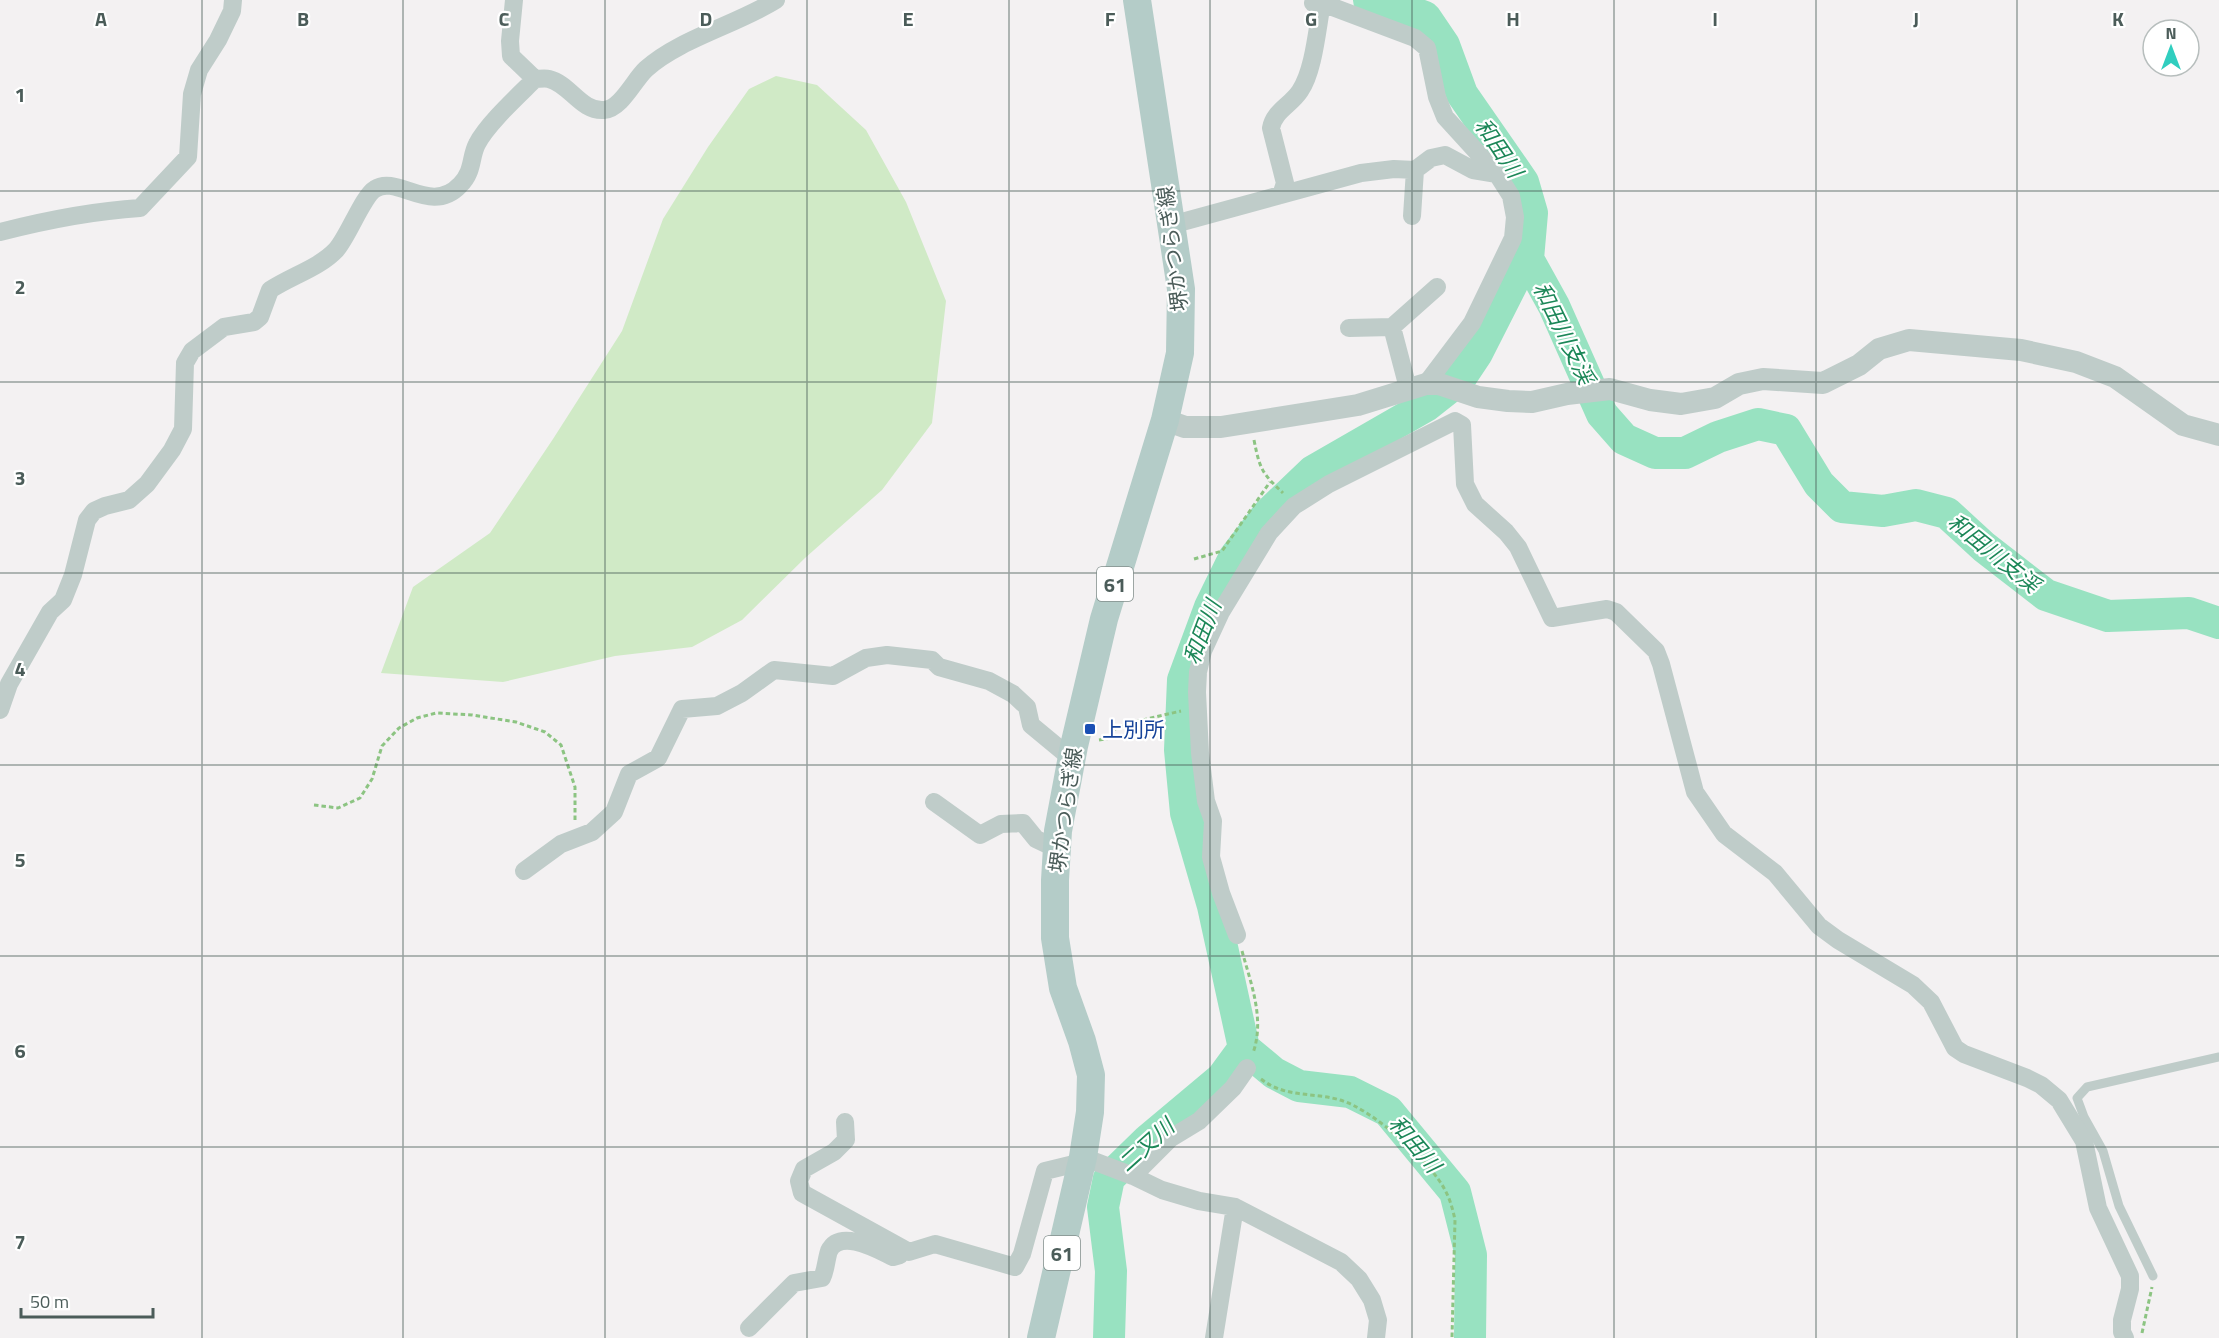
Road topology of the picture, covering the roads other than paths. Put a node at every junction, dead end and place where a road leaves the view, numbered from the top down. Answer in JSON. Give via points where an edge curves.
{"nodes":[{"id":1,"x":233,"y":0,"type":"edge"},
{"id":2,"x":514,"y":0,"type":"edge"},
{"id":3,"x":776,"y":0,"type":"edge"},
{"id":4,"x":1137,"y":0,"type":"edge"},
{"id":5,"x":1318,"y":2,"type":"edge"},
{"id":6,"x":535,"y":79,"type":"junction"},
{"id":7,"x":1415,"y":170,"type":"junction"},
{"id":8,"x":1497,"y":174,"type":"junction"},
{"id":9,"x":1281,"y":195,"type":"junction"},
{"id":10,"x":1412,"y":216,"type":"dead end"},
{"id":11,"x":1171,"y":225,"type":"junction"},
{"id":12,"x":0,"y":232,"type":"edge"},
{"id":13,"x":1437,"y":287,"type":"dead end"},
{"id":14,"x":1392,"y":327,"type":"junction"},
{"id":15,"x":1349,"y":328,"type":"dead end"},
{"id":16,"x":1424,"y":385,"type":"junction"},
{"id":17,"x":1478,"y":396,"type":"junction"},
{"id":18,"x":1165,"y":420,"type":"junction"},
{"id":19,"x":1455,"y":421,"type":"junction"},
{"id":20,"x":2219,"y":435,"type":"edge"},
{"id":21,"x":0,"y":710,"type":"edge"},
{"id":22,"x":1073,"y":752,"type":"junction"},
{"id":23,"x":934,"y":802,"type":"dead end"},
{"id":24,"x":1057,"y":849,"type":"junction"},
{"id":25,"x":524,"y":871,"type":"dead end"},
{"id":26,"x":1237,"y":935,"type":"road end"},
{"id":27,"x":2219,"y":1057,"type":"edge"},
{"id":28,"x":1249,"y":1064,"type":"road end"},
{"id":29,"x":845,"y":1122,"type":"dead end"},
{"id":30,"x":1082,"y":1159,"type":"junction"},
{"id":31,"x":1133,"y":1176,"type":"junction"},
{"id":32,"x":1235,"y":1207,"type":"junction"},
{"id":33,"x":909,"y":1252,"type":"junction"},
{"id":34,"x":2153,"y":1276,"type":"road end"},
{"id":35,"x":749,"y":1328,"type":"dead end"},
{"id":36,"x":1041,"y":1338,"type":"edge"},
{"id":37,"x":1214,"y":1338,"type":"edge"},
{"id":38,"x":1376,"y":1338,"type":"edge"},
{"id":39,"x":2125,"y":1338,"type":"edge"}],
"edges":[{"from":1,"to":12,"type":"street","via":[[232,11],[200,70],[192,94],[188,158],[140,208],[60,217]]},
{"from":2,"to":6,"type":"street","via":[[511,56]]},
{"from":3,"to":6,"type":"street","via":[[668,54],[645,69],[615,106],[604,110],[587,107],[567,88],[548,79]]},
{"from":4,"to":11,"type":"main road","name":"堺かつらぎ線","number":"61"},
{"from":5,"to":8,"type":"street","via":[[1415,38],[1427,48],[1445,117]]},
{"from":5,"to":9,"type":"street","via":[[1309,69],[1300,92],[1272,119],[1270,128],[1285,183]]},
{"from":6,"to":21,"type":"street","via":[[488,128],[476,145],[473,165],[460,185],[447,195],[430,198],[384,185],[374,189],[338,248],[327,259],[270,290],[260,317],[254,322],[225,327],[192,351],[185,363],[183,429],[172,450],[147,484],[129,500],[105,506],[87,520],[63,600],[50,612],[9,684]]},
{"from":7,"to":8,"type":"street","via":[[1431,158],[1446,155],[1473,170]]},
{"from":7,"to":9,"type":"street","via":[[1361,173]]},
{"from":7,"to":10,"type":"street"},
{"from":8,"to":16,"type":"street","via":[[1511,196],[1513,238],[1472,323]]},
{"from":9,"to":11,"type":"street"},
{"from":11,"to":18,"type":"main road","name":"堺かつらぎ線","number":"61","via":[[1181,289],[1180,353]]},
{"from":13,"to":14,"type":"street"},
{"from":14,"to":15,"type":"street"},
{"from":14,"to":16,"type":"street"},
{"from":16,"to":17,"type":"street"},
{"from":16,"to":18,"type":"street","via":[[1358,405],[1221,427],[1185,427]]},
{"from":17,"to":19,"type":"street"},
{"from":17,"to":20,"type":"street","via":[[1532,402],[1610,389],[1681,404],[1715,398],[1739,384],[1763,379],[1823,383],[1880,349],[1909,340],[2021,350],[2076,362],[2115,377],[2183,425]]},
{"from":18,"to":22,"type":"main road","name":"堺かつらぎ線","number":"61","via":[[1104,619]]},
{"from":19,"to":26,"type":"street","via":[[1329,484],[1294,506],[1269,533],[1221,612],[1203,651],[1197,692],[1206,801],[1214,821],[1211,857]]},
{"from":19,"to":39,"type":"street","via":[[1462,425],[1465,484],[1475,504],[1518,547],[1552,618],[1607,609],[1616,612],[1656,651],[1695,792],[1724,834],[1775,873],[1819,926],[1914,985],[1931,1002],[1955,1048],[2027,1078],[2059,1100],[2084,1141],[2098,1208],[2130,1276],[2122,1320]]},
{"from":22,"to":24,"type":"main road","name":"堺かつらぎ線","number":"61"},
{"from":22,"to":25,"type":"street","via":[[1031,725],[1027,707],[1013,694],[989,681],[939,667],[932,660],[887,655],[866,658],[833,676],[774,670],[717,706],[682,710],[658,758],[629,774],[614,812],[592,832],[561,844]]},
{"from":23,"to":24,"type":"street","via":[[980,835],[1001,824],[1023,823],[1036,839]]},
{"from":24,"to":30,"type":"main road","name":"堺かつらぎ線","number":"61","via":[[1055,938],[1063,988],[1091,1075],[1090,1113]]},
{"from":27,"to":34,"type":"lane","via":[[2087,1087],[2077,1098],[2103,1151],[2119,1206]]},
{"from":28,"to":31,"type":"street","via":[[1233,1088],[1199,1121],[1171,1138]]},
{"from":29,"to":33,"type":"street","via":[[846,1140],[834,1152],[804,1169],[799,1180],[802,1193]]},
{"from":30,"to":31,"type":"street"},
{"from":30,"to":33,"type":"street","via":[[1045,1171],[1015,1267],[935,1244]]},
{"from":30,"to":36,"type":"main road","name":"堺かつらぎ線","number":"61"},
{"from":31,"to":32,"type":"street","via":[[1162,1190]]},
{"from":32,"to":37,"type":"street"},
{"from":32,"to":38,"type":"street","via":[[1315,1248],[1359,1279],[1378,1320]]},
{"from":33,"to":35,"type":"street","via":[[893,1257],[864,1242],[834,1244],[822,1278],[794,1283]]}]}
